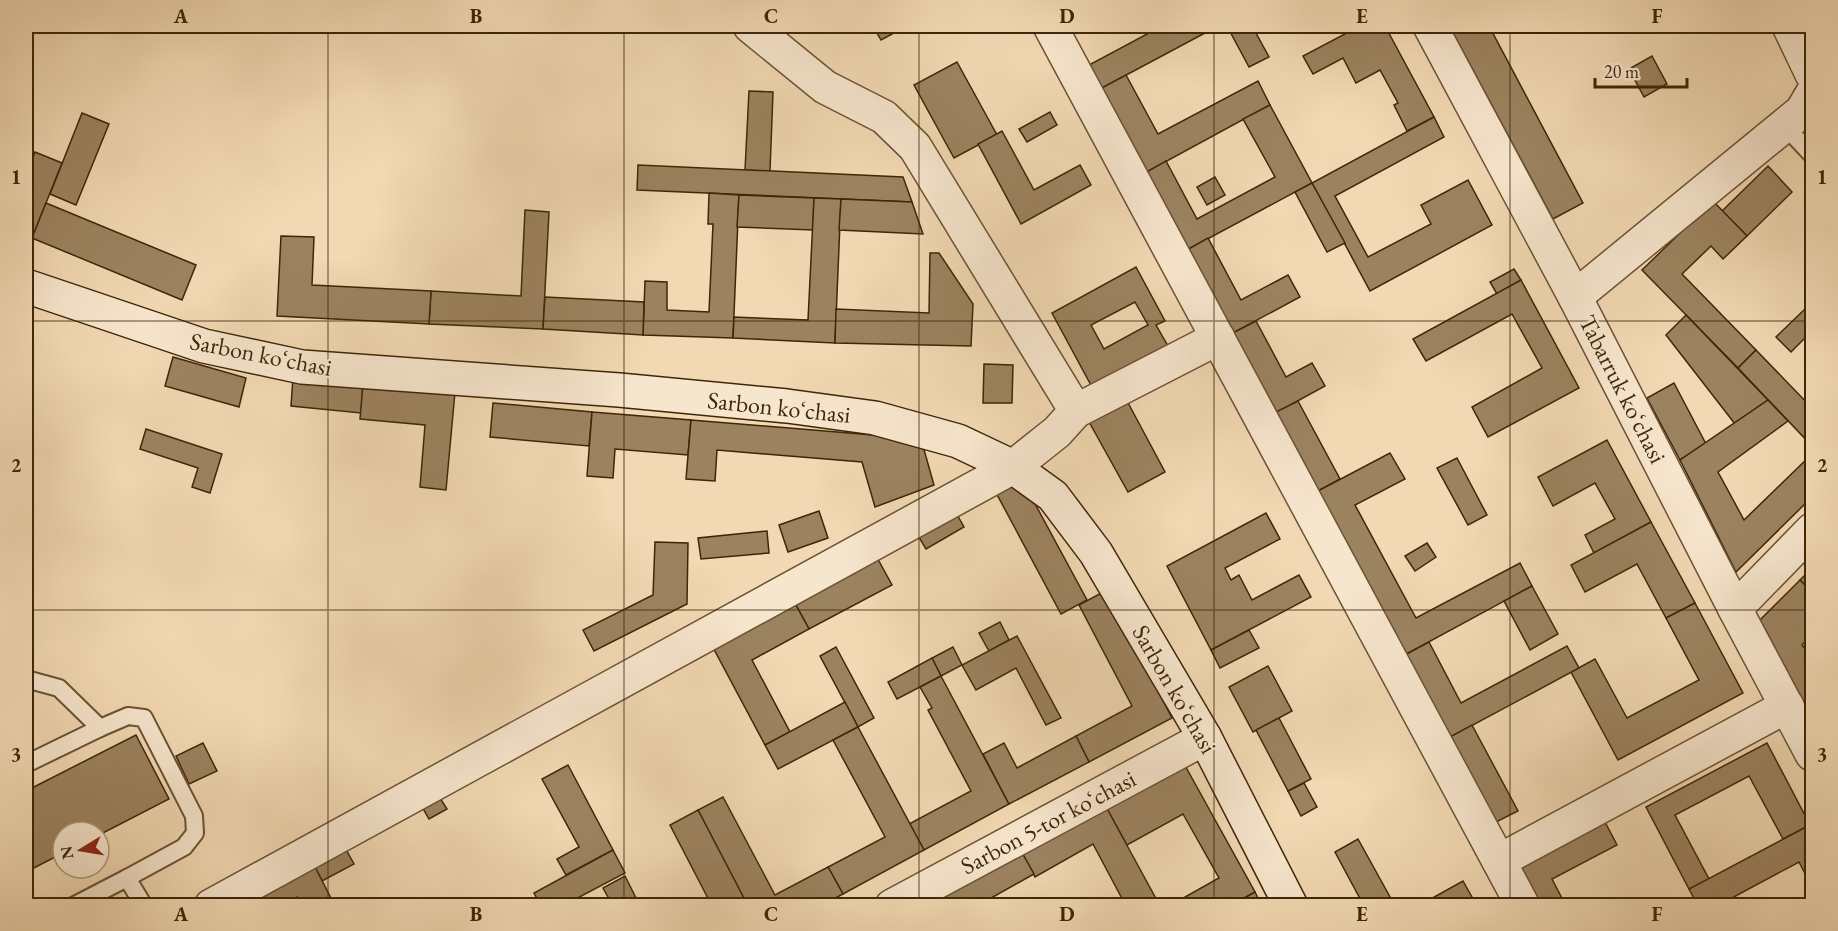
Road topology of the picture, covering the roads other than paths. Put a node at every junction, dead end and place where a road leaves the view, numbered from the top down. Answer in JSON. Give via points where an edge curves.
{"nodes":[{"id":1,"x":750,"y":26,"type":"edge"},
{"id":2,"x":1050,"y":26,"type":"edge"},
{"id":3,"x":1431,"y":26,"type":"edge"},
{"id":4,"x":1790,"y":26,"type":"edge"},
{"id":5,"x":1812,"y":74,"type":"edge"},
{"id":6,"x":1812,"y":94,"type":"edge"},
{"id":7,"x":1784,"y":125,"type":"junction"},
{"id":8,"x":1812,"y":155,"type":"edge"},
{"id":9,"x":26,"y":286,"type":"edge"},
{"id":10,"x":1575,"y":297,"type":"junction"},
{"id":11,"x":1218,"y":338,"type":"junction"},
{"id":12,"x":1076,"y":411,"type":"junction"},
{"id":13,"x":1013,"y":467,"type":"junction"},
{"id":14,"x":1812,"y":530,"type":"edge"},
{"id":15,"x":1736,"y":609,"type":"junction"},
{"id":16,"x":26,"y":679,"type":"edge"},
{"id":17,"x":1787,"y":706,"type":"junction"},
{"id":18,"x":100,"y":728,"type":"junction"},
{"id":19,"x":1205,"y":738,"type":"junction"},
{"id":20,"x":1812,"y":754,"type":"edge"},
{"id":21,"x":26,"y":764,"type":"edge"},
{"id":22,"x":1499,"y":861,"type":"junction"},
{"id":23,"x":127,"y":878,"type":"junction"},
{"id":24,"x":73,"y":906,"type":"edge"},
{"id":25,"x":144,"y":906,"type":"edge"},
{"id":26,"x":211,"y":906,"type":"edge"},
{"id":27,"x":892,"y":906,"type":"edge"},
{"id":28,"x":1291,"y":906,"type":"edge"},
{"id":29,"x":1523,"y":906,"type":"edge"}],
"edges":[{"from":1,"to":12,"type":"street","via":[[825,87],[884,117],[915,147]]},
{"from":2,"to":11,"type":"street"},
{"from":3,"to":10,"type":"street","name":"Tabarruk koʻchasi"},
{"from":4,"to":5,"type":"street"},
{"from":6,"to":7,"type":"street","via":[[1802,111]]},
{"from":7,"to":8,"type":"lane"},
{"from":7,"to":10,"type":"street"},
{"from":9,"to":13,"type":"street","name":"Sarbon koʻchasi","via":[[204,346],[302,367],[619,390],[875,418],[957,441]]},
{"from":10,"to":15,"type":"street","name":"Tabarruk koʻchasi"},
{"from":11,"to":12,"type":"street"},
{"from":11,"to":22,"type":"street"},
{"from":12,"to":13,"type":"street","via":[[1057,432]]},
{"from":13,"to":19,"type":"street","name":"Sarbon koʻchasi","via":[[1053,496],[1096,553]]},
{"from":13,"to":26,"type":"street"},
{"from":14,"to":15,"type":"street"},
{"from":15,"to":17,"type":"street","name":"Tabarruk koʻchasi"},
{"from":16,"to":18,"type":"lane","via":[[58,688]]},
{"from":17,"to":20,"type":"street","name":"Tabarruk koʻchasi"},
{"from":17,"to":22,"type":"street"},
{"from":18,"to":21,"type":"lane"},
{"from":18,"to":23,"type":"lane","via":[[128,716],[144,718],[194,816],[195,833],[184,847]]},
{"from":19,"to":27,"type":"street","name":"Sarbon 5-tor koʻchasi"},
{"from":19,"to":28,"type":"street","name":"Sarbon koʻchasi"},
{"from":22,"to":29,"type":"street"},
{"from":23,"to":24,"type":"lane"},
{"from":23,"to":25,"type":"lane"}]}
